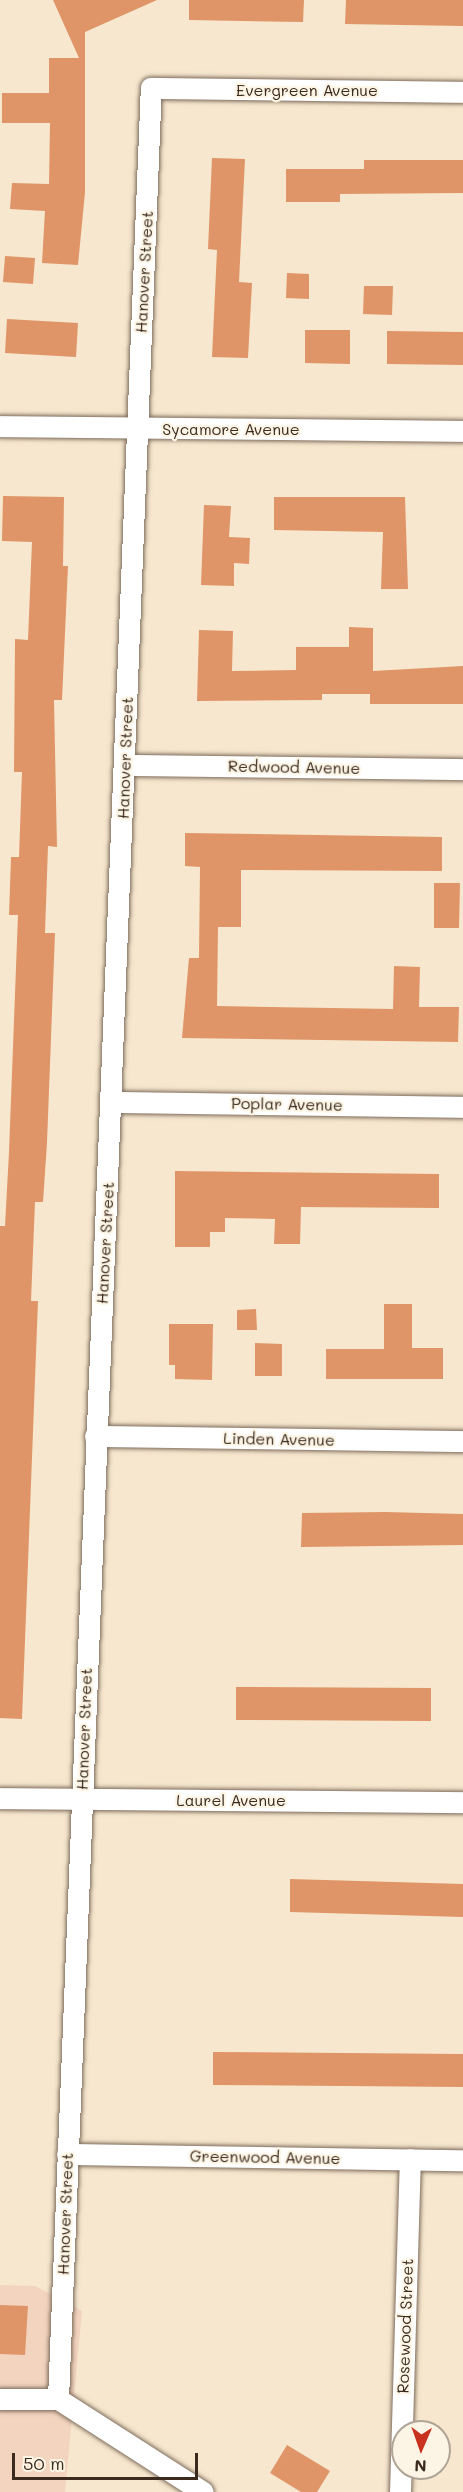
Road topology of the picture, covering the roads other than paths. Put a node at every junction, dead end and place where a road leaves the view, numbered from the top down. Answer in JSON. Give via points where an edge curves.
{"nodes":[{"id":1,"x":151,"y":88,"type":"joint"},
{"id":2,"x":463,"y":92,"type":"edge"},
{"id":3,"x":0,"y":426,"type":"edge"},
{"id":4,"x":135,"y":429,"type":"junction"},
{"id":5,"x":463,"y":431,"type":"edge"},
{"id":6,"x":125,"y":765,"type":"junction"},
{"id":7,"x":463,"y":768,"type":"edge"},
{"id":8,"x":112,"y":1102,"type":"junction"},
{"id":9,"x":463,"y":1107,"type":"edge"},
{"id":10,"x":95,"y":1436,"type":"junction"},
{"id":11,"x":463,"y":1442,"type":"edge"},
{"id":12,"x":0,"y":1798,"type":"edge"},
{"id":13,"x":82,"y":1799,"type":"junction"},
{"id":14,"x":463,"y":1802,"type":"edge"},
{"id":15,"x":67,"y":2154,"type":"junction"},
{"id":16,"x":410,"y":2159,"type":"junction"},
{"id":17,"x":463,"y":2160,"type":"edge"},
{"id":18,"x":0,"y":2398,"type":"edge"},
{"id":19,"x":58,"y":2399,"type":"junction"},
{"id":20,"x":203,"y":2492,"type":"edge"},
{"id":21,"x":400,"y":2492,"type":"edge"}],
"edges":[{"from":1,"to":2,"type":"street","name":"Evergreen Avenue"},
{"from":1,"to":4,"type":"street","name":"Hanover Street"},
{"from":3,"to":4,"type":"street","name":"Sycamore Avenue"},
{"from":4,"to":5,"type":"street","name":"Sycamore Avenue"},
{"from":4,"to":6,"type":"street","name":"Hanover Street"},
{"from":6,"to":7,"type":"street","name":"Redwood Avenue"},
{"from":6,"to":8,"type":"street","name":"Hanover Street"},
{"from":8,"to":9,"type":"street","name":"Poplar Avenue"},
{"from":8,"to":10,"type":"street","name":"Hanover Street"},
{"from":10,"to":11,"type":"street","name":"Linden Avenue"},
{"from":10,"to":13,"type":"street","name":"Hanover Street"},
{"from":12,"to":13,"type":"street","name":"Laurel Avenue"},
{"from":13,"to":14,"type":"street","name":"Laurel Avenue"},
{"from":13,"to":15,"type":"street","name":"Hanover Street"},
{"from":15,"to":16,"type":"street","name":"Greenwood Avenue"},
{"from":15,"to":19,"type":"street","name":"Hanover Street"},
{"from":16,"to":17,"type":"street","name":"Greenwood Avenue"},
{"from":16,"to":21,"type":"street","name":"Rosewood Street"},
{"from":18,"to":19,"type":"street"},
{"from":19,"to":20,"type":"street"}]}
